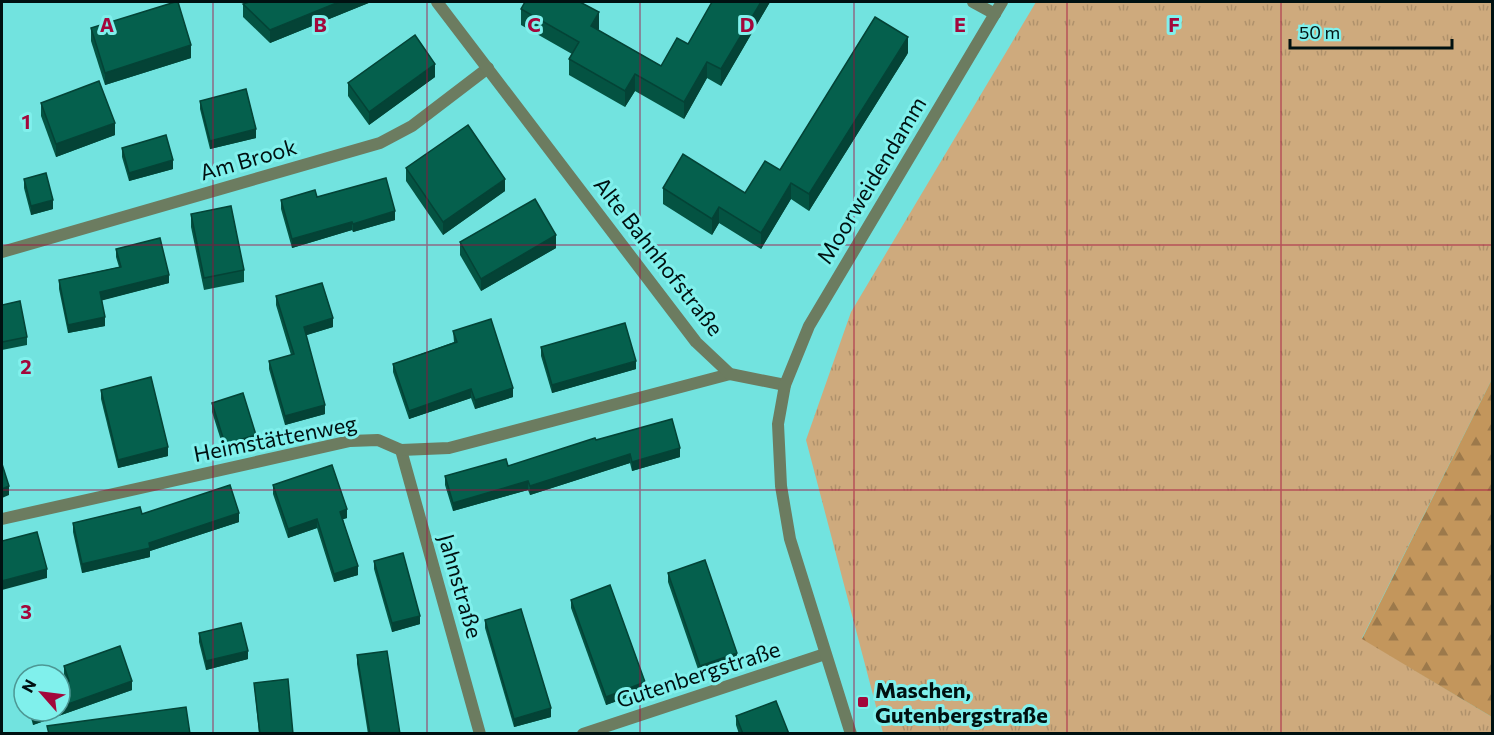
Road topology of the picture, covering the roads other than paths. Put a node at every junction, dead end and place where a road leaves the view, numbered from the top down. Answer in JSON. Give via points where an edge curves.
{"nodes":[{"id":1,"x":437,"y":2,"type":"edge"},
{"id":2,"x":973,"y":2,"type":"edge"},
{"id":3,"x":1002,"y":2,"type":"edge"},
{"id":4,"x":995,"y":14,"type":"junction"},
{"id":5,"x":488,"y":68,"type":"junction"},
{"id":6,"x":2,"y":252,"type":"edge"},
{"id":7,"x":730,"y":374,"type":"junction"},
{"id":8,"x":786,"y":385,"type":"junction"},
{"id":9,"x":401,"y":450,"type":"junction"},
{"id":10,"x":2,"y":519,"type":"edge"},
{"id":11,"x":825,"y":654,"type":"junction"},
{"id":12,"x":480,"y":734,"type":"edge"},
{"id":13,"x":583,"y":734,"type":"edge"},
{"id":14,"x":851,"y":734,"type":"edge"}],
"edges":[{"from":1,"to":5,"type":"street","name":"Alte Bahnhofstraße"},
{"from":2,"to":4,"type":"street"},
{"from":3,"to":4,"type":"street","name":"Moorweidendamm"},
{"from":4,"to":8,"type":"street","name":"Moorweidendamm","via":[[809,326]]},
{"from":5,"to":6,"type":"street","name":"Am Brook","via":[[412,126],[380,143]]},
{"from":5,"to":7,"type":"street","name":"Alte Bahnhofstraße","via":[[696,342]]},
{"from":7,"to":8,"type":"street"},
{"from":7,"to":9,"type":"street","name":"Heimstättenweg","via":[[449,448]]},
{"from":8,"to":11,"type":"street","via":[[778,424],[781,486],[790,539]]},
{"from":9,"to":10,"type":"street","name":"Heimstättenweg","via":[[378,440],[350,441]]},
{"from":9,"to":12,"type":"street","name":"Jahnstraße"},
{"from":11,"to":13,"type":"street","name":"Gutenbergstraße"},
{"from":11,"to":14,"type":"street"}]}
